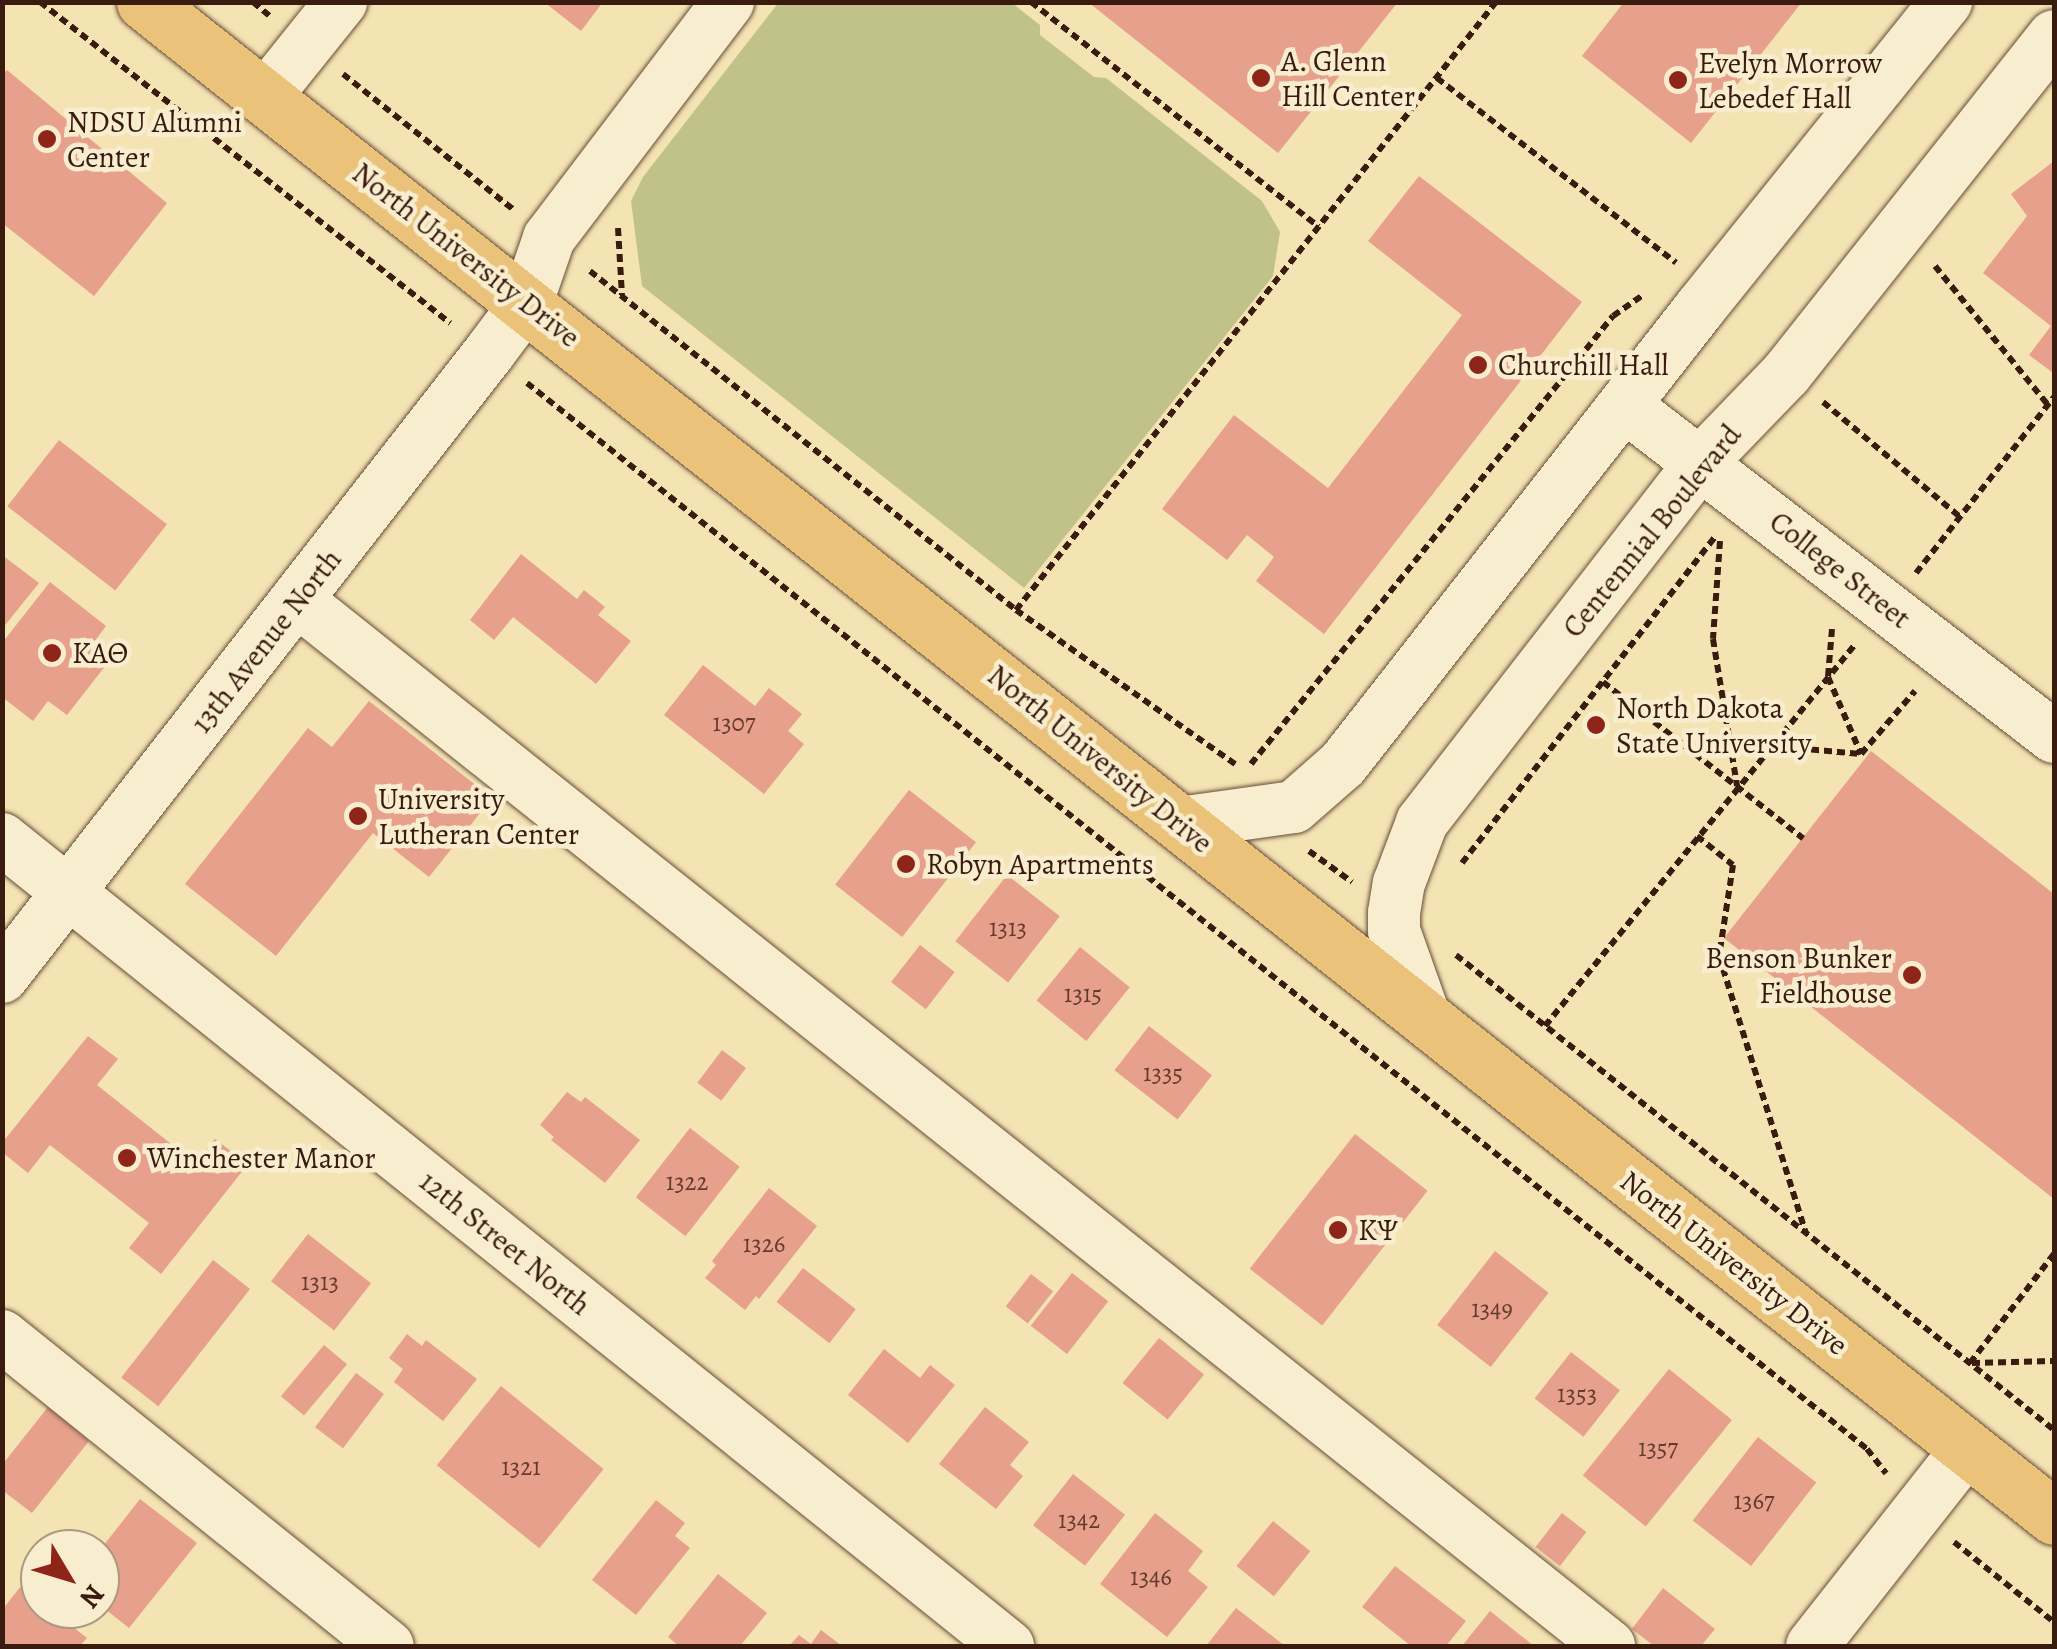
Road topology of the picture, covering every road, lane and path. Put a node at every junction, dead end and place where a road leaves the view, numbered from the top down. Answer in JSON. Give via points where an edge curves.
{"nodes":[{"id":1,"x":40,"y":2,"type":"edge"},
{"id":2,"x":144,"y":2,"type":"edge"},
{"id":3,"x":253,"y":2,"type":"edge"},
{"id":4,"x":341,"y":2,"type":"edge"},
{"id":5,"x":728,"y":2,"type":"edge"},
{"id":6,"x":1032,"y":2,"type":"edge"},
{"id":7,"x":1496,"y":2,"type":"edge"},
{"id":8,"x":1946,"y":2,"type":"edge"},
{"id":9,"x":2054,"y":36,"type":"edge"},
{"id":10,"x":306,"y":45,"type":"junction"},
{"id":11,"x":1437,"y":78,"type":"junction"},
{"id":12,"x":264,"y":96,"type":"junction"},
{"id":13,"x":1318,"y":227,"type":"junction"},
{"id":14,"x":549,"y":238,"type":"junction"},
{"id":15,"x":1690,"y":249,"type":"dead end"},
{"id":16,"x":1678,"y":264,"type":"junction"},
{"id":17,"x":1936,"y":266,"type":"dead end"},
{"id":18,"x":1671,"y":272,"type":"dead end"},
{"id":19,"x":1652,"y":288,"type":"dead end"},
{"id":20,"x":527,"y":302,"type":"junction"},
{"id":21,"x":488,"y":353,"type":"junction"},
{"id":22,"x":2054,"y":397,"type":"edge"},
{"id":23,"x":1624,"y":404,"type":"junction"},
{"id":24,"x":1824,"y":404,"type":"dead end"},
{"id":25,"x":2048,"y":405,"type":"junction"},
{"id":26,"x":1701,"y":462,"type":"junction"},
{"id":27,"x":1960,"y":517,"type":"junction"},
{"id":28,"x":297,"y":600,"type":"junction"},
{"id":29,"x":1886,"y":606,"type":"junction"},
{"id":30,"x":1016,"y":610,"type":"junction"},
{"id":31,"x":1833,"y":613,"type":"dead end"},
{"id":32,"x":1828,"y":676,"type":"junction"},
{"id":33,"x":1603,"y":682,"type":"junction"},
{"id":34,"x":1922,"y":682,"type":"dead end"},
{"id":35,"x":2054,"y":737,"type":"edge"},
{"id":36,"x":1771,"y":746,"type":"junction"},
{"id":37,"x":1861,"y":754,"type":"junction"},
{"id":38,"x":1737,"y":787,"type":"junction"},
{"id":39,"x":1256,"y":812,"type":"junction"},
{"id":40,"x":1179,"y":823,"type":"junction"},
{"id":41,"x":1697,"y":836,"type":"junction"},
{"id":42,"x":1803,"y":838,"type":"dead end"},
{"id":43,"x":2,"y":839,"type":"edge"},
{"id":44,"x":1460,"y":865,"type":"dead end"},
{"id":45,"x":70,"y":893,"type":"junction"},
{"id":46,"x":1394,"y":913,"type":"junction"},
{"id":47,"x":2,"y":977,"type":"edge"},
{"id":48,"x":1426,"y":1018,"type":"junction"},
{"id":49,"x":1545,"y":1026,"type":"junction"},
{"id":50,"x":1806,"y":1232,"type":"junction"},
{"id":51,"x":2054,"y":1254,"type":"edge"},
{"id":52,"x":2,"y":1336,"type":"edge"},
{"id":53,"x":2054,"y":1361,"type":"edge"},
{"id":54,"x":1970,"y":1363,"type":"junction"},
{"id":55,"x":2054,"y":1430,"type":"edge"},
{"id":56,"x":1968,"y":1448,"type":"junction"},
{"id":57,"x":1918,"y":1512,"type":"junction"},
{"id":58,"x":2054,"y":1516,"type":"edge"},
{"id":59,"x":2054,"y":1622,"type":"edge"},
{"id":60,"x":388,"y":1646,"type":"edge"},
{"id":61,"x":1008,"y":1646,"type":"edge"},
{"id":62,"x":1610,"y":1646,"type":"edge"},
{"id":63,"x":1812,"y":1646,"type":"edge"}],
"edges":[{"from":1,"to":21,"type":"path"},
{"from":2,"to":12,"type":"main road","name":"North University Drive"},
{"from":3,"to":10,"type":"path"},
{"from":4,"to":10,"type":"street"},
{"from":5,"to":14,"type":"street","name":"13th Avenue North"},
{"from":6,"to":13,"type":"path"},
{"from":7,"to":11,"type":"path"},
{"from":8,"to":23,"type":"street"},
{"from":9,"to":26,"type":"street","name":"Centennial Boulevard","via":[[1786,374]]},
{"from":10,"to":12,"type":"street"},
{"from":10,"to":14,"type":"path"},
{"from":11,"to":13,"type":"path"},
{"from":11,"to":16,"type":"path"},
{"from":12,"to":20,"type":"main road","name":"North University Drive"},
{"from":13,"to":30,"type":"path"},
{"from":14,"to":20,"type":"street","name":"13th Avenue North"},
{"from":14,"to":30,"type":"path"},
{"from":15,"to":16,"type":"path"},
{"from":16,"to":18,"type":"path"},
{"from":17,"to":25,"type":"path"},
{"from":19,"to":30,"type":"path","via":[[1613,316],[1244,771]]},
{"from":20,"to":21,"type":"street","name":"13th Avenue North"},
{"from":20,"to":40,"type":"main road","name":"North University Drive"},
{"from":21,"to":28,"type":"street","name":"13th Avenue North"},
{"from":21,"to":57,"type":"path","via":[[1867,1450]]},
{"from":22,"to":25,"type":"path"},
{"from":23,"to":26,"type":"street","name":"College Street"},
{"from":23,"to":39,"type":"street","via":[[1343,764],[1294,807]]},
{"from":24,"to":27,"type":"path"},
{"from":25,"to":27,"type":"path"},
{"from":26,"to":29,"type":"street","name":"College Street"},
{"from":26,"to":46,"type":"street","name":"Centennial Boulevard","via":[[1422,822]]},
{"from":27,"to":29,"type":"path"},
{"from":28,"to":45,"type":"street","name":"13th Avenue North"},
{"from":28,"to":62,"type":"street"},
{"from":29,"to":32,"type":"path"},
{"from":29,"to":35,"type":"street","name":"College Street"},
{"from":31,"to":32,"type":"path"},
{"from":32,"to":36,"type":"path"},
{"from":32,"to":37,"type":"path"},
{"from":33,"to":38,"type":"path"},
{"from":33,"to":38,"type":"path","via":[[1720,530],[1713,639]]},
{"from":33,"to":44,"type":"path"},
{"from":34,"to":37,"type":"path"},
{"from":36,"to":37,"type":"path"},
{"from":36,"to":38,"type":"path"},
{"from":38,"to":41,"type":"path"},
{"from":38,"to":42,"type":"path"},
{"from":39,"to":40,"type":"street"},
{"from":39,"to":46,"type":"path"},
{"from":40,"to":48,"type":"main road","name":"North University Drive"},
{"from":41,"to":49,"type":"path"},
{"from":41,"to":50,"type":"path","via":[[1733,864],[1718,956]]},
{"from":43,"to":45,"type":"street","name":"12th Street North"},
{"from":45,"to":47,"type":"street","name":"13th Avenue North"},
{"from":45,"to":61,"type":"street","name":"12th Street North"},
{"from":46,"to":48,"type":"street","name":"Centennial Boulevard","via":[[1394,932]]},
{"from":46,"to":49,"type":"path"},
{"from":48,"to":56,"type":"main road","name":"North University Drive"},
{"from":49,"to":50,"type":"path"},
{"from":50,"to":54,"type":"path"},
{"from":51,"to":54,"type":"path"},
{"from":52,"to":60,"type":"street"},
{"from":53,"to":54,"type":"path"},
{"from":54,"to":55,"type":"path"},
{"from":56,"to":57,"type":"street"},
{"from":56,"to":58,"type":"main road","name":"North University Drive"},
{"from":57,"to":59,"type":"path"},
{"from":57,"to":63,"type":"street"}]}
